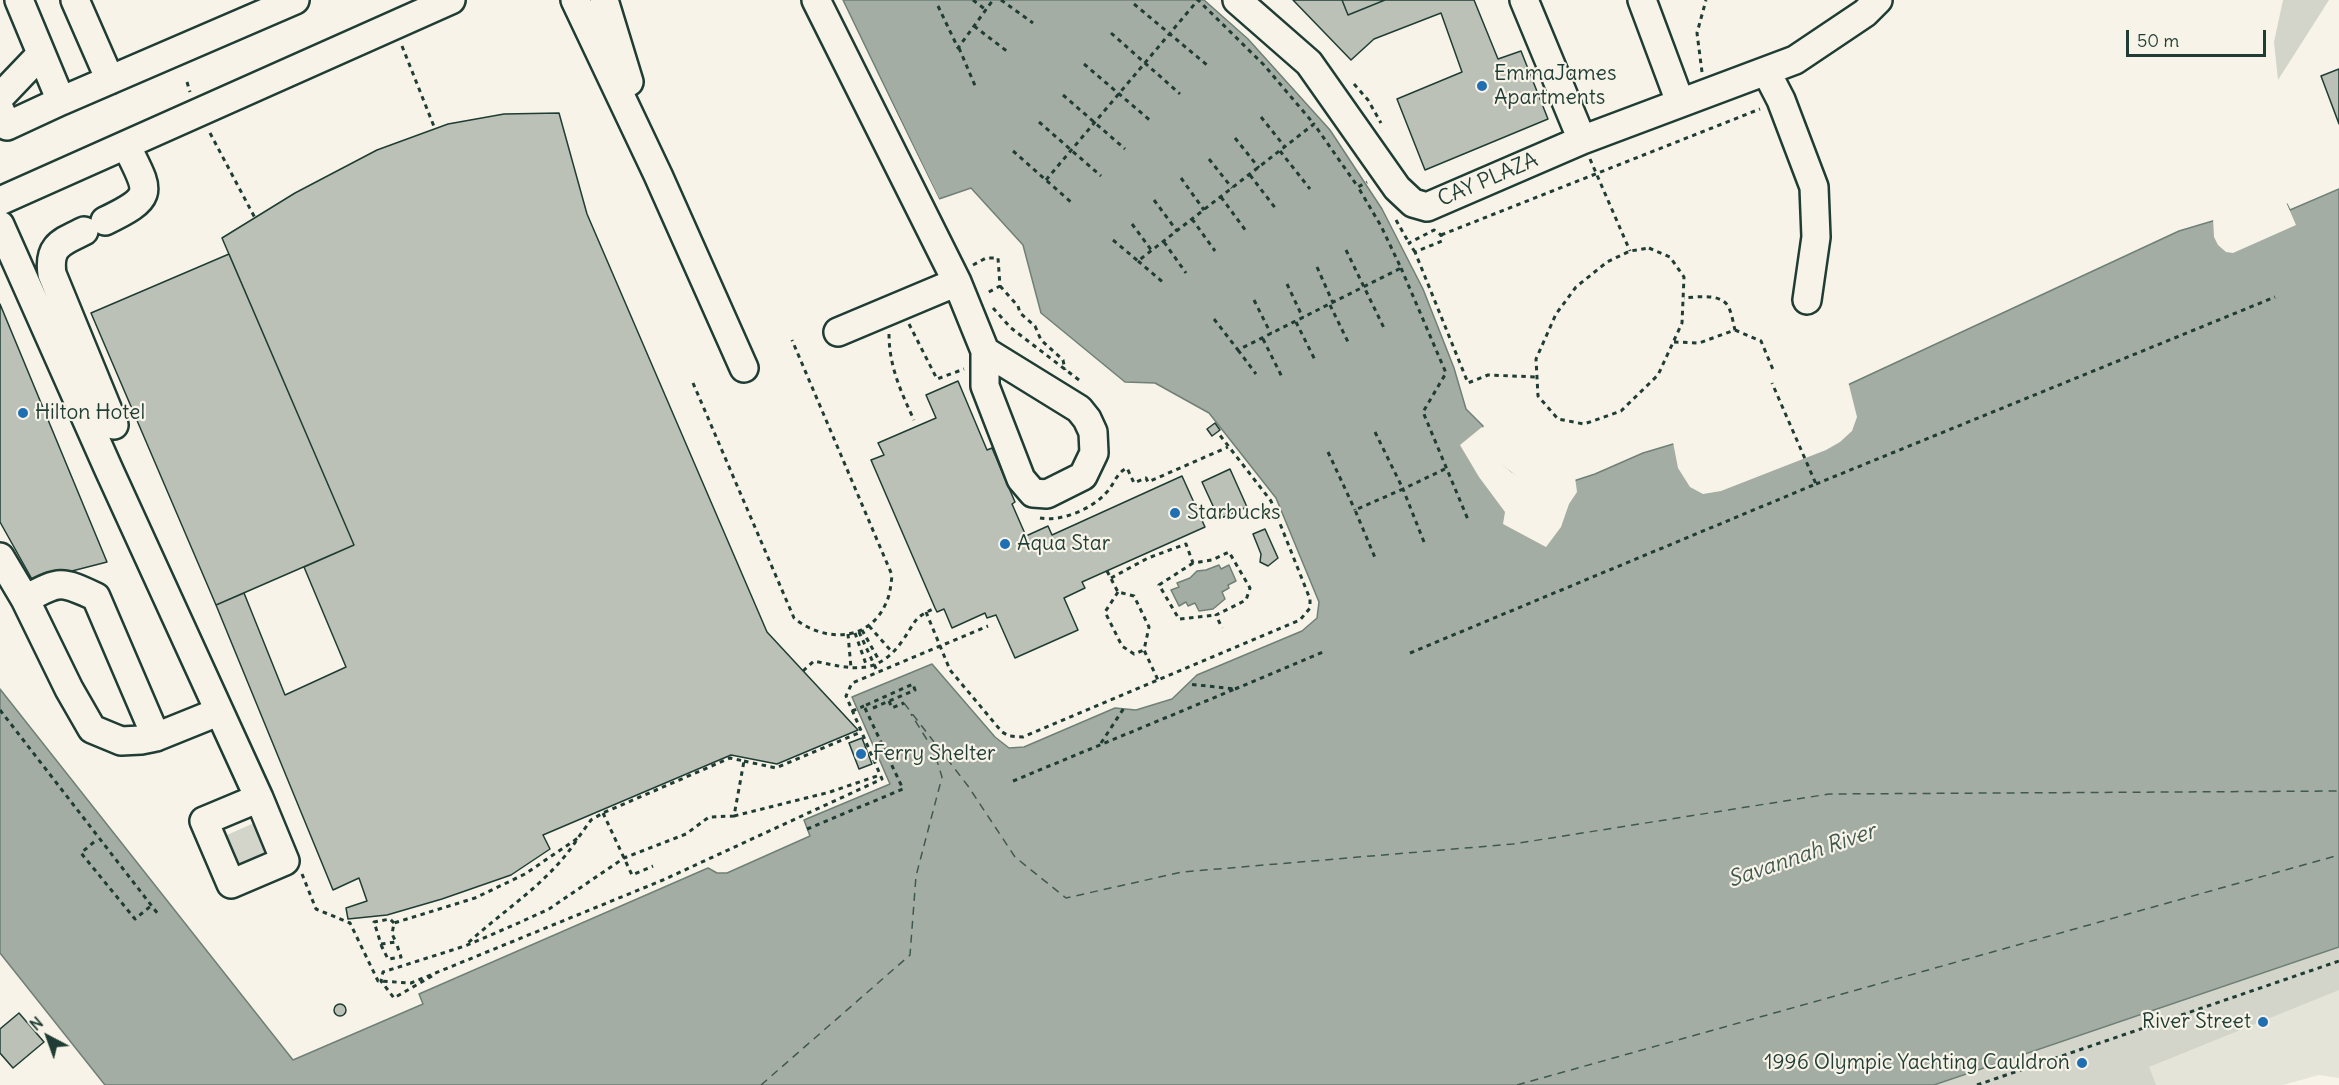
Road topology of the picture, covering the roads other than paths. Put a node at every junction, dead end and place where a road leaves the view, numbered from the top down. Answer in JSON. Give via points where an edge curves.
{"nodes":[{"id":1,"x":19,"y":0,"type":"edge"},
{"id":2,"x":75,"y":0,"type":"edge"},
{"id":3,"x":295,"y":0,"type":"edge"},
{"id":4,"x":451,"y":0,"type":"edge"},
{"id":5,"x":575,"y":0,"type":"edge"},
{"id":6,"x":604,"y":0,"type":"edge"},
{"id":7,"x":816,"y":0,"type":"edge"},
{"id":8,"x":1237,"y":0,"type":"edge"},
{"id":9,"x":1524,"y":0,"type":"edge"},
{"id":10,"x":1642,"y":0,"type":"edge"},
{"id":11,"x":1878,"y":0,"type":"edge"},
{"id":12,"x":0,"y":14,"type":"edge"},
{"id":13,"x":41,"y":54,"type":"junction"},
{"id":14,"x":1766,"y":71,"type":"junction"},
{"id":15,"x":110,"y":80,"type":"junction"},
{"id":16,"x":1676,"y":93,"type":"junction"},
{"id":17,"x":0,"y":97,"type":"edge"},
{"id":18,"x":61,"y":101,"type":"junction"},
{"id":19,"x":0,"y":110,"type":"edge"},
{"id":20,"x":1582,"y":140,"type":"junction"},
{"id":21,"x":126,"y":145,"type":"junction"},
{"id":22,"x":658,"y":175,"type":"junction"},
{"id":23,"x":0,"y":201,"type":"edge"},
{"id":24,"x":0,"y":225,"type":"edge"},
{"id":25,"x":963,"y":275,"type":"junction"},
{"id":26,"x":1807,"y":300,"type":"dead end"},
{"id":27,"x":838,"y":332,"type":"dead end"},
{"id":28,"x":985,"y":351,"type":"junction"},
{"id":29,"x":744,"y":368,"type":"dead end"},
{"id":30,"x":114,"y":425,"type":"dead end"},
{"id":31,"x":0,"y":556,"type":"edge"},
{"id":32,"x":25,"y":599,"type":"junction"},
{"id":33,"x":218,"y":712,"type":"junction"},
{"id":34,"x":156,"y":737,"type":"junction"},
{"id":35,"x":259,"y":798,"type":"junction"}],
"edges":[{"from":1,"to":12,"type":"street"},
{"from":1,"to":13,"type":"street"},
{"from":2,"to":15,"type":"street"},
{"from":3,"to":15,"type":"street"},
{"from":4,"to":21,"type":"street"},
{"from":5,"to":22,"type":"street"},
{"from":6,"to":22,"type":"street"},
{"from":7,"to":25,"type":"street","via":[[926,220]]},
{"from":8,"to":20,"type":"street","name":"CAY PLAZA","via":[[1309,63],[1396,188],[1413,204],[1427,207]]},
{"from":9,"to":20,"type":"street"},
{"from":10,"to":16,"type":"street"},
{"from":11,"to":14,"type":"street","name":"CAY PLAZA","via":[[1796,60]]},
{"from":13,"to":17,"type":"street"},
{"from":13,"to":18,"type":"street"},
{"from":14,"to":16,"type":"street","name":"CAY PLAZA"},
{"from":14,"to":26,"type":"street","via":[[1814,187],[1816,237]]},
{"from":15,"to":18,"type":"street"},
{"from":16,"to":20,"type":"street","name":"CAY PLAZA"},
{"from":18,"to":19,"type":"street","via":[[7,126]]},
{"from":21,"to":23,"type":"street"},
{"from":21,"to":30,"type":"street","via":[[143,180],[145,191],[140,202],[62,242],[50,261]]},
{"from":22,"to":29,"type":"street"},
{"from":24,"to":33,"type":"street"},
{"from":25,"to":27,"type":"street"},
{"from":25,"to":28,"type":"street"},
{"from":28,"to":28,"type":"street","via":[[985,386],[1021,479],[1033,493],[1047,494],[1083,476],[1094,453],[1093,432],[1087,419],[1079,409]]},
{"from":31,"to":32,"type":"street"},
{"from":32,"to":34,"type":"street","via":[[92,729],[121,741]]},
{"from":32,"to":34,"type":"street","via":[[49,587],[68,584],[96,597]]},
{"from":33,"to":34,"type":"street"},
{"from":33,"to":35,"type":"street"},
{"from":35,"to":35,"type":"street","via":[[204,821],[231,884],[285,861]]}]}
